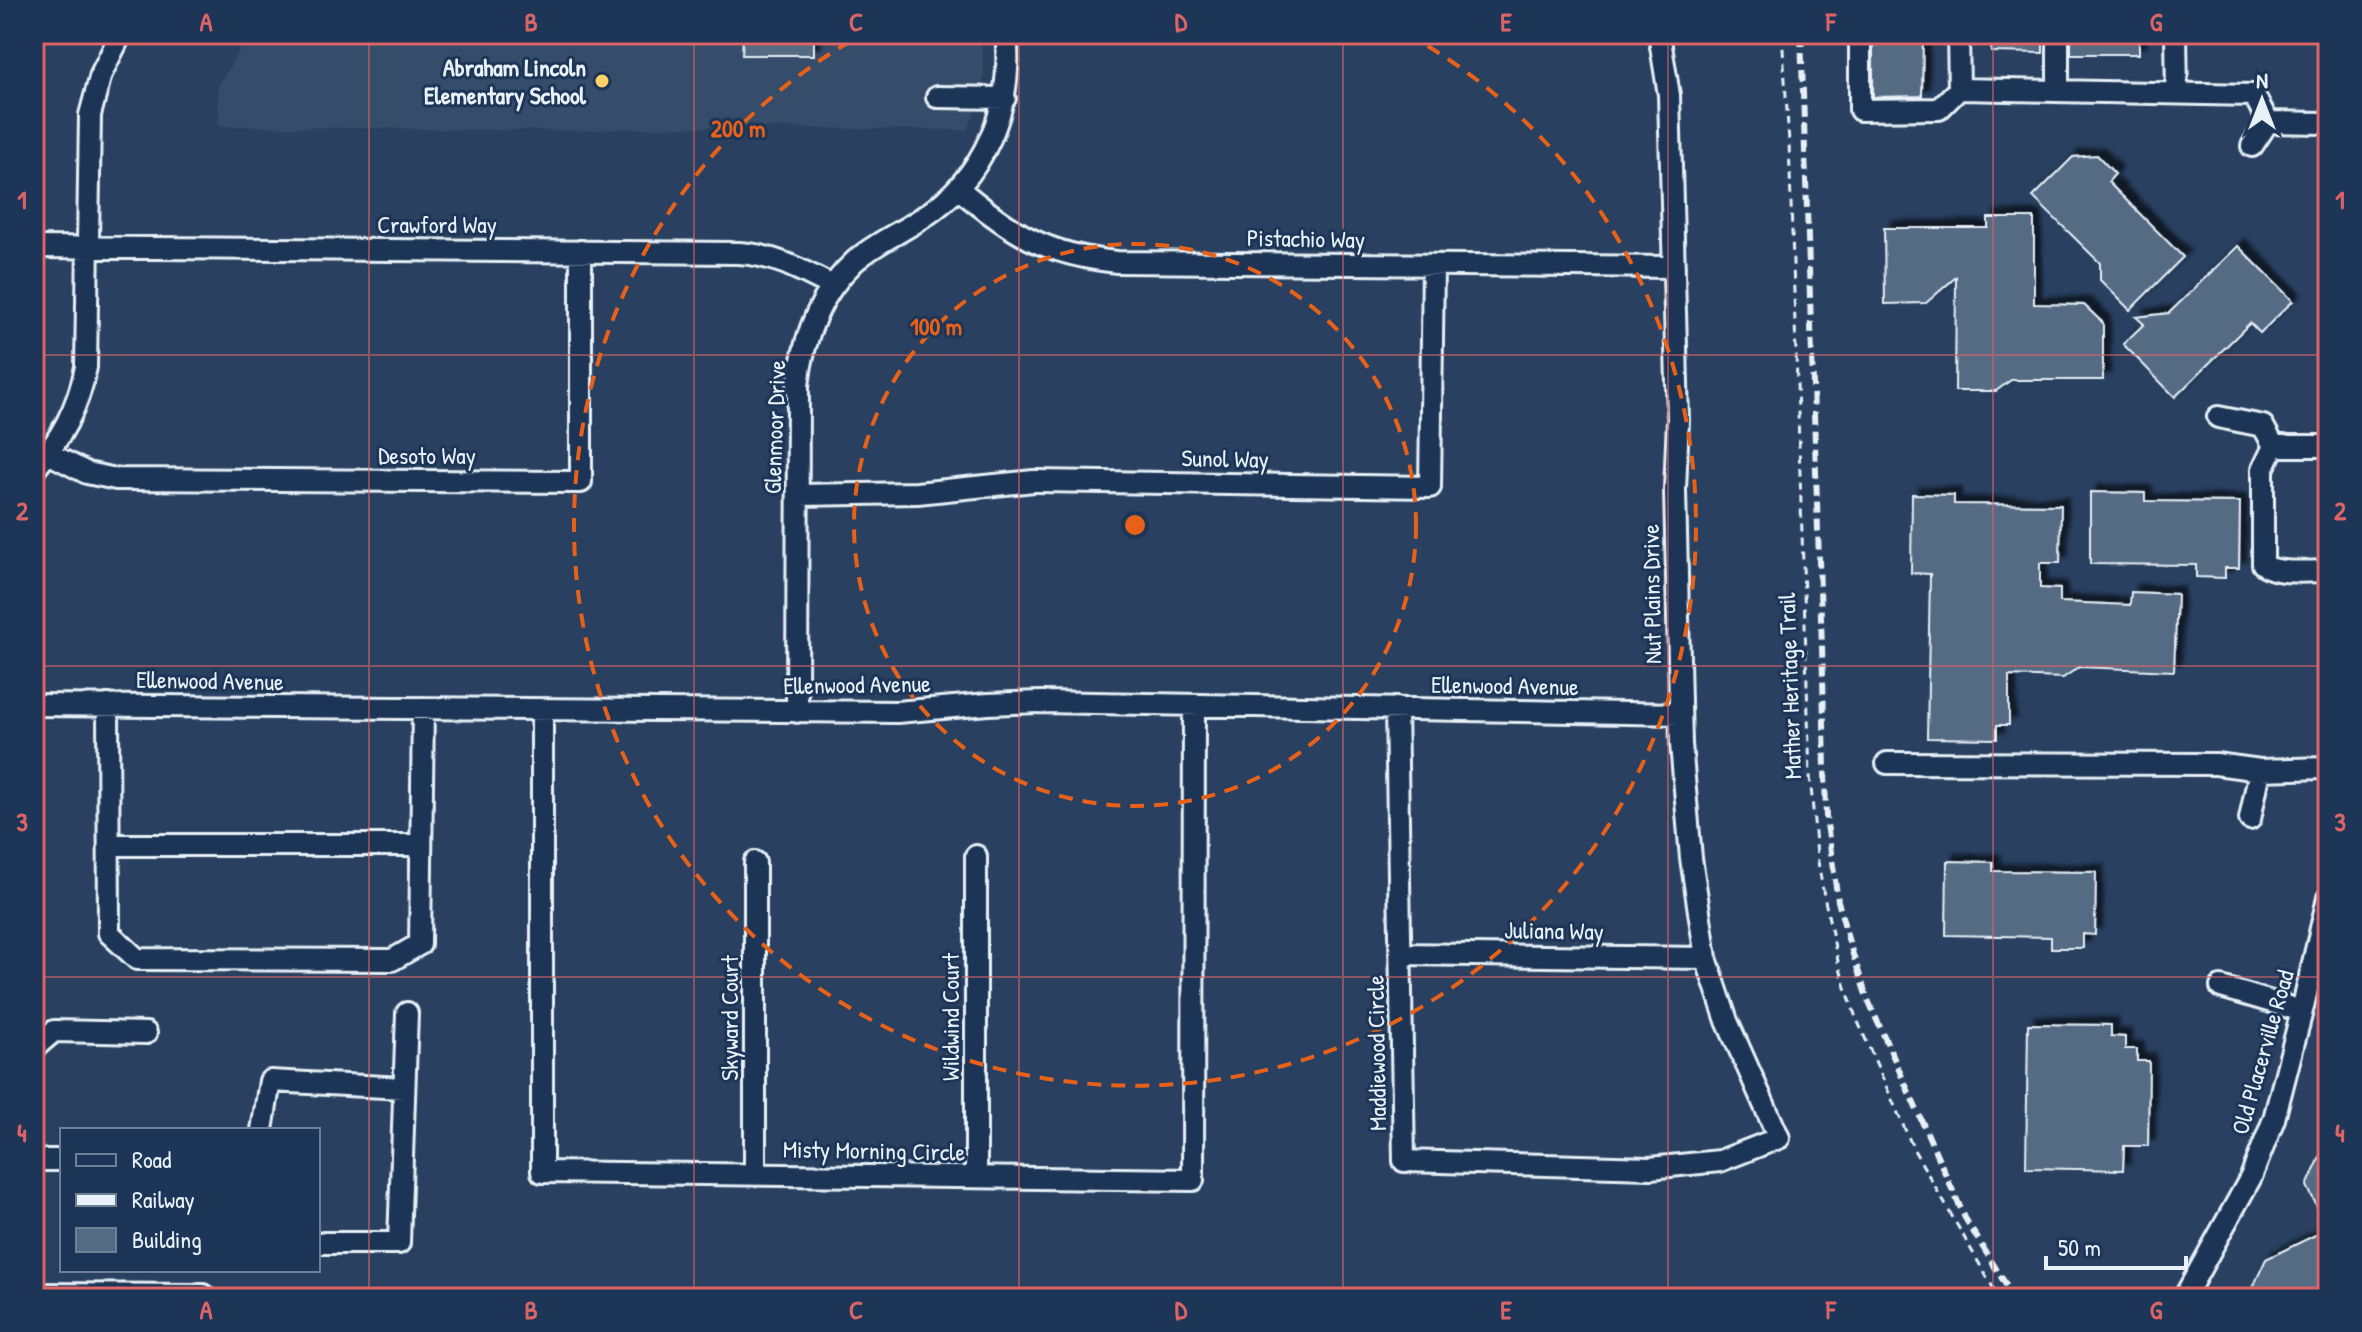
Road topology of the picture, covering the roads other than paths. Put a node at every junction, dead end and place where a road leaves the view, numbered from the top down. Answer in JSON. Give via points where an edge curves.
{"nodes":[{"id":1,"x":121,"y":34,"type":"edge"},
{"id":2,"x":1006,"y":34,"type":"edge"},
{"id":3,"x":1659,"y":34,"type":"edge"},
{"id":4,"x":1860,"y":34,"type":"edge"},
{"id":5,"x":1958,"y":34,"type":"edge"},
{"id":6,"x":2058,"y":34,"type":"edge"},
{"id":7,"x":2176,"y":34,"type":"edge"},
{"id":8,"x":1959,"y":89,"type":"junction"},
{"id":9,"x":2058,"y":91,"type":"junction"},
{"id":10,"x":2177,"y":93,"type":"junction"},
{"id":11,"x":937,"y":97,"type":"dead end"},
{"id":12,"x":1005,"y":98,"type":"junction"},
{"id":13,"x":2268,"y":122,"type":"junction"},
{"id":14,"x":2328,"y":123,"type":"edge"},
{"id":15,"x":2252,"y":146,"type":"dead end"},
{"id":16,"x":958,"y":188,"type":"junction"},
{"id":17,"x":34,"y":247,"type":"edge"},
{"id":18,"x":88,"y":247,"type":"junction"},
{"id":19,"x":581,"y":251,"type":"junction"},
{"id":20,"x":1433,"y":265,"type":"junction"},
{"id":21,"x":1674,"y":267,"type":"junction"},
{"id":22,"x":832,"y":286,"type":"junction"},
{"id":23,"x":2218,"y":417,"type":"dead end"},
{"id":24,"x":2274,"y":446,"type":"junction"},
{"id":25,"x":2328,"y":446,"type":"edge"},
{"id":26,"x":48,"y":453,"type":"junction"},
{"id":27,"x":34,"y":470,"type":"edge"},
{"id":28,"x":798,"y":495,"type":"junction"},
{"id":29,"x":2328,"y":571,"type":"edge"},
{"id":30,"x":34,"y":705,"type":"edge"},
{"id":31,"x":108,"y":705,"type":"junction"},
{"id":32,"x":1194,"y":705,"type":"junction"},
{"id":33,"x":423,"y":708,"type":"junction"},
{"id":34,"x":1396,"y":708,"type":"junction"},
{"id":35,"x":542,"y":710,"type":"junction"},
{"id":36,"x":797,"y":712,"type":"junction"},
{"id":37,"x":1680,"y":714,"type":"junction"},
{"id":38,"x":1887,"y":763,"type":"dead end"},
{"id":39,"x":2328,"y":768,"type":"edge"},
{"id":40,"x":2260,"y":770,"type":"junction"},
{"id":41,"x":2250,"y":819,"type":"dead end"},
{"id":42,"x":109,"y":845,"type":"junction"},
{"id":43,"x":421,"y":845,"type":"junction"},
{"id":44,"x":976,"y":856,"type":"dead end"},
{"id":45,"x":755,"y":862,"type":"dead end"},
{"id":46,"x":2328,"y":898,"type":"edge"},
{"id":47,"x":1400,"y":954,"type":"junction"},
{"id":48,"x":1706,"y":958,"type":"junction"},
{"id":49,"x":2221,"y":987,"type":"dead end"},
{"id":50,"x":2302,"y":1011,"type":"junction"},
{"id":51,"x":407,"y":1013,"type":"dead end"},
{"id":52,"x":146,"y":1033,"type":"dead end"},
{"id":53,"x":34,"y":1048,"type":"edge"},
{"id":54,"x":403,"y":1088,"type":"junction"},
{"id":55,"x":262,"y":1128,"type":"edge"},
{"id":56,"x":1779,"y":1138,"type":"joint"},
{"id":57,"x":34,"y":1160,"type":"edge"},
{"id":58,"x":60,"y":1160,"type":"edge"},
{"id":59,"x":755,"y":1175,"type":"junction"},
{"id":60,"x":976,"y":1177,"type":"junction"},
{"id":61,"x":320,"y":1243,"type":"edge"},
{"id":62,"x":34,"y":1294,"type":"edge"},
{"id":63,"x":203,"y":1295,"type":"dead end"},
{"id":64,"x":2184,"y":1298,"type":"edge"}],
"edges":[{"from":1,"to":18,"type":"street","via":[[101,74],[90,115]]},
{"from":2,"to":12,"type":"street","name":"Glenmoor Drive"},
{"from":3,"to":21,"type":"street","name":"Nut Plains Drive","via":[[1669,95]]},
{"from":4,"to":8,"type":"street","via":[[1860,110],[1939,109]]},
{"from":5,"to":8,"type":"street"},
{"from":6,"to":9,"type":"street"},
{"from":7,"to":10,"type":"street"},
{"from":8,"to":9,"type":"street"},
{"from":9,"to":10,"type":"street"},
{"from":10,"to":13,"type":"street","via":[[2254,95]]},
{"from":11,"to":12,"type":"street"},
{"from":12,"to":16,"type":"street","name":"Glenmoor Drive","via":[[991,140]]},
{"from":13,"to":14,"type":"street"},
{"from":13,"to":15,"type":"street"},
{"from":16,"to":20,"type":"street","name":"Pistachio Way","via":[[1025,237],[1088,259]]},
{"from":16,"to":22,"type":"street","name":"Glenmoor Drive","via":[[924,217],[862,255]]},
{"from":17,"to":18,"type":"street","name":"Crawford Way"},
{"from":18,"to":19,"type":"street","name":"Crawford Way"},
{"from":18,"to":26,"type":"street","via":[[84,378],[67,426]]},
{"from":19,"to":22,"type":"street","name":"Crawford Way","via":[[759,254]]},
{"from":19,"to":26,"type":"street","name":"Desoto Way","via":[[581,482],[116,479],[87,473]]},
{"from":20,"to":21,"type":"street","name":"Pistachio Way"},
{"from":20,"to":28,"type":"street","name":"Sunol Way","via":[[1430,487],[1034,481],[917,493]]},
{"from":21,"to":37,"type":"street","name":"Nut Plains Drive"},
{"from":22,"to":28,"type":"street","name":"Glenmoor Drive","via":[[811,324],[800,364]]},
{"from":23,"to":24,"type":"street","via":[[2263,426]]},
{"from":24,"to":25,"type":"street"},
{"from":24,"to":29,"type":"street","via":[[2263,469],[2263,564],[2275,571]]},
{"from":26,"to":27,"type":"street"},
{"from":28,"to":36,"type":"street","name":"Glenmoor Drive"},
{"from":30,"to":31,"type":"street","name":"Ellenwood Avenue"},
{"from":31,"to":33,"type":"street","name":"Ellenwood Avenue"},
{"from":31,"to":42,"type":"street"},
{"from":32,"to":34,"type":"street","name":"Ellenwood Avenue"},
{"from":32,"to":36,"type":"street","name":"Ellenwood Avenue","via":[[1042,702],[897,712]]},
{"from":32,"to":60,"type":"street","name":"Misty Morning Circle","via":[[1193,1180]]},
{"from":33,"to":35,"type":"street","name":"Ellenwood Avenue"},
{"from":33,"to":43,"type":"street"},
{"from":34,"to":37,"type":"street","name":"Ellenwood Avenue"},
{"from":34,"to":47,"type":"street","name":"Maddiewood Circle"},
{"from":35,"to":36,"type":"street","name":"Ellenwood Avenue"},
{"from":35,"to":59,"type":"street","name":"Misty Morning Circle","via":[[542,1172]]},
{"from":37,"to":48,"type":"street","name":"Nut Plains Drive","via":[[1691,858]]},
{"from":38,"to":40,"type":"street","via":[[2216,764]]},
{"from":39,"to":40,"type":"street"},
{"from":40,"to":41,"type":"street"},
{"from":42,"to":43,"type":"street"},
{"from":42,"to":43,"type":"street","via":[[109,933],[137,959],[392,960],[420,944]]},
{"from":44,"to":60,"type":"street","name":"Wildwind Court"},
{"from":45,"to":59,"type":"street","name":"Skyward Court"},
{"from":46,"to":50,"type":"street","name":"Old Placerville Road"},
{"from":47,"to":48,"type":"street","name":"Juliana Way"},
{"from":47,"to":56,"type":"street","name":"Maddiewood Circle","via":[[1404,1161],[1650,1168],[1720,1161]]},
{"from":48,"to":56,"type":"street","name":"Nut Plains Drive","via":[[1727,1021]]},
{"from":49,"to":50,"type":"street"},
{"from":50,"to":64,"type":"street","name":"Old Placerville Road","via":[[2274,1119],[2251,1177]]},
{"from":51,"to":54,"type":"street"},
{"from":52,"to":53,"type":"street","via":[[54,1031]]},
{"from":54,"to":55,"type":"street","via":[[270,1081]]},
{"from":54,"to":61,"type":"street","via":[[399,1243]]},
{"from":57,"to":58,"type":"street"},
{"from":59,"to":60,"type":"street","name":"Misty Morning Circle"},
{"from":62,"to":63,"type":"street"}]}
